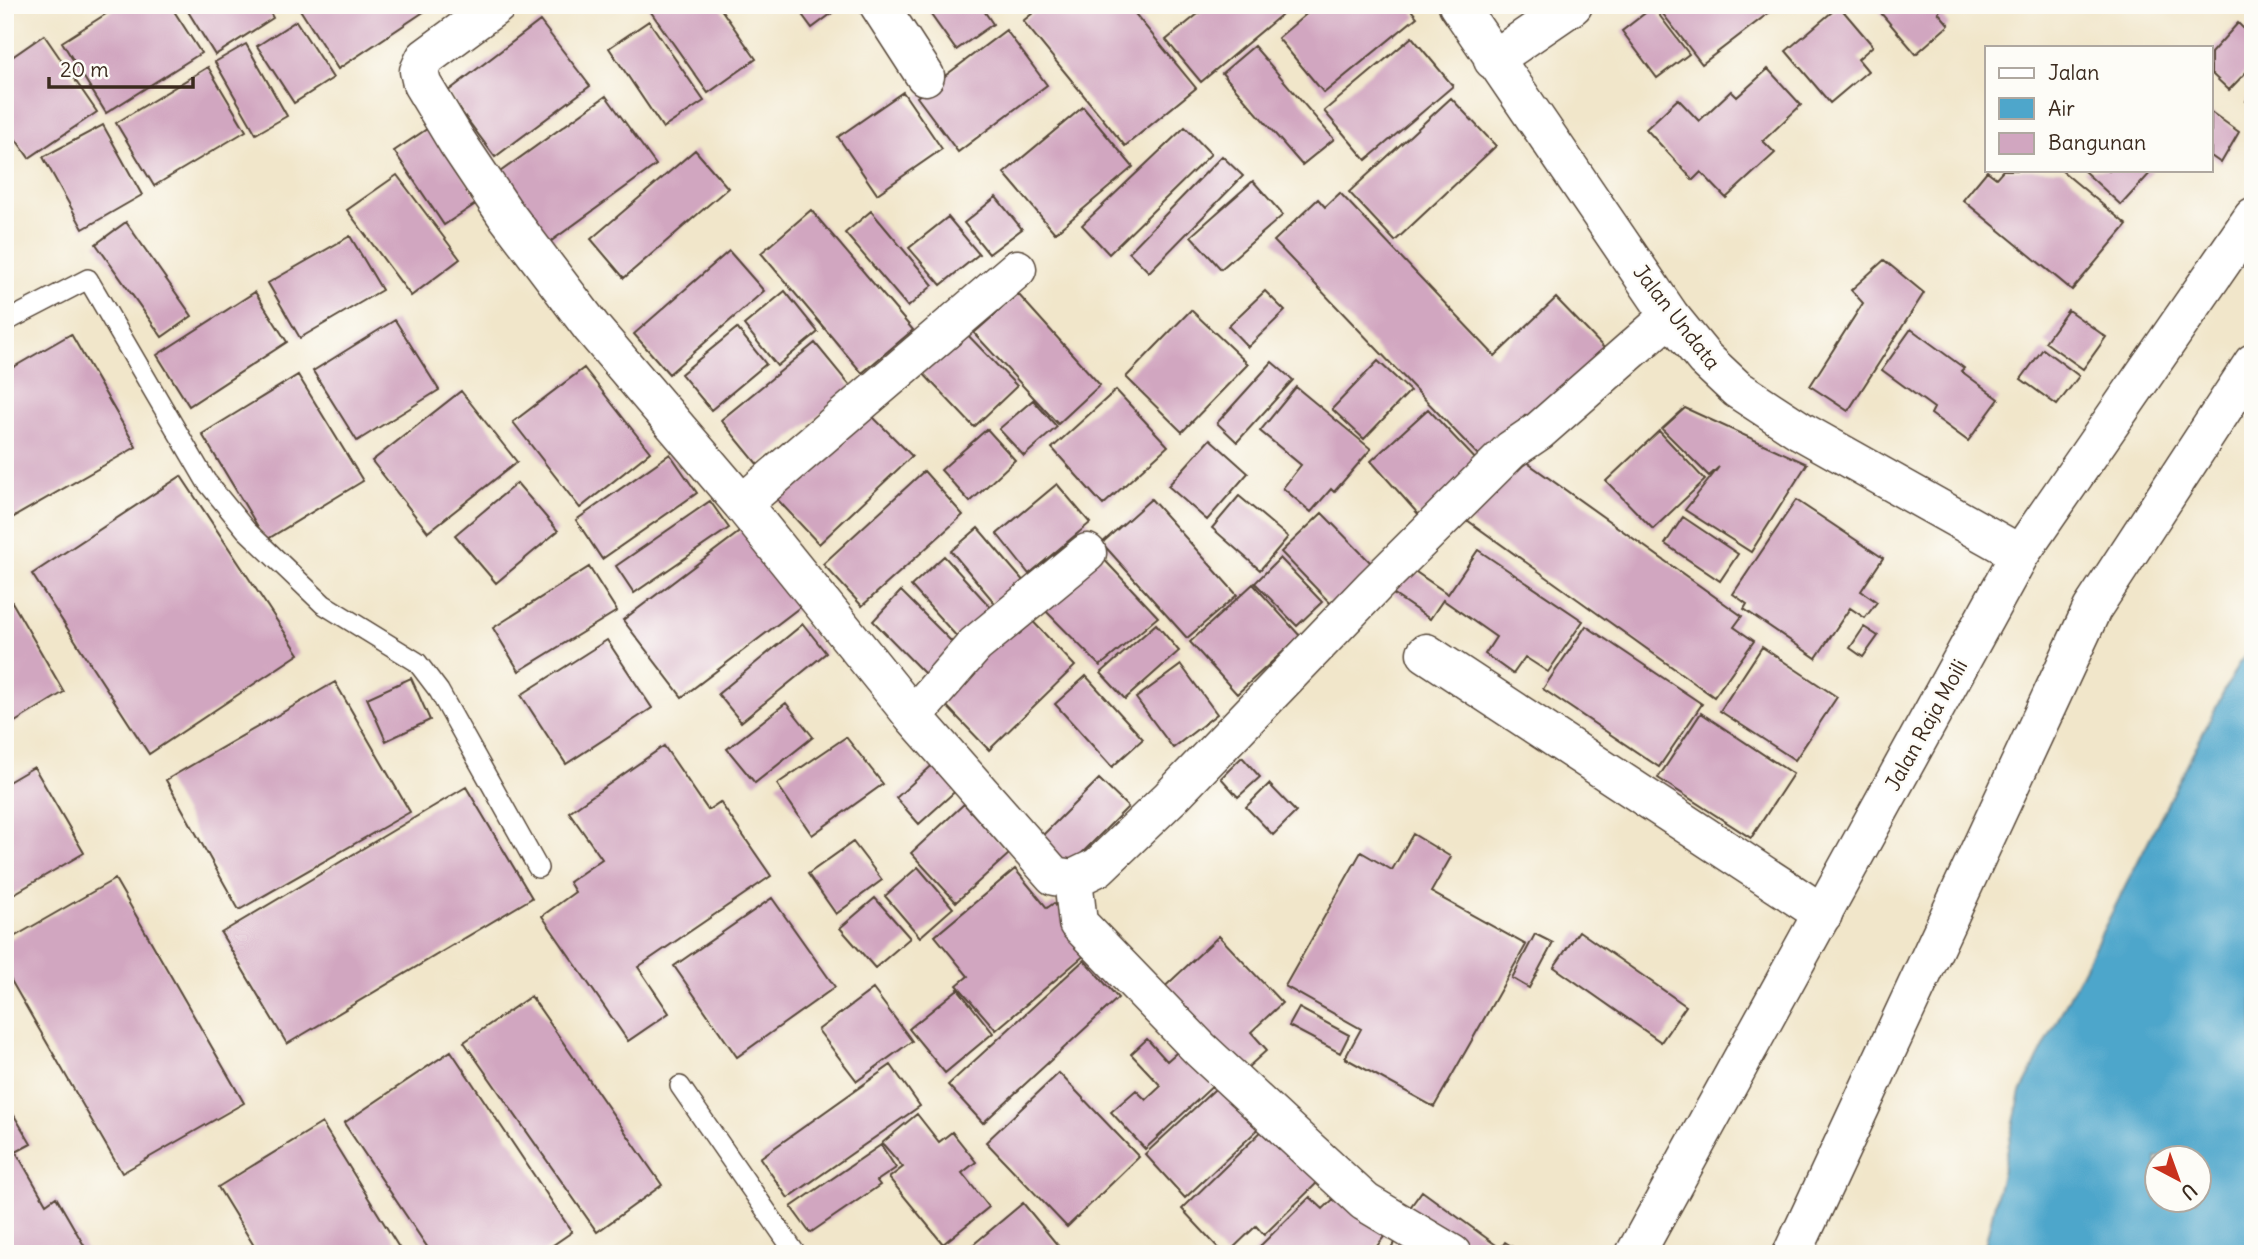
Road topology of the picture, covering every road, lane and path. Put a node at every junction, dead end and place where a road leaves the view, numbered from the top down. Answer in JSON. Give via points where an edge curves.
{"nodes":[{"id":1,"x":497,"y":5,"type":"edge"},
{"id":2,"x":879,"y":5,"type":"edge"},
{"id":3,"x":1458,"y":5,"type":"edge"},
{"id":4,"x":1573,"y":5,"type":"edge"},
{"id":5,"x":1493,"y":60,"type":"junction"},
{"id":6,"x":925,"y":76,"type":"dead end"},
{"id":7,"x":2253,"y":217,"type":"edge"},
{"id":8,"x":1017,"y":269,"type":"dead end"},
{"id":9,"x":1670,"y":316,"type":"junction"},
{"id":10,"x":5,"y":323,"type":"edge"},
{"id":11,"x":2253,"y":363,"type":"edge"},
{"id":12,"x":742,"y":504,"type":"junction"},
{"id":13,"x":1087,"y":554,"type":"dead end"},
{"id":14,"x":2021,"y":554,"type":"junction"},
{"id":15,"x":1426,"y":653,"type":"dead end"},
{"id":16,"x":913,"y":716,"type":"junction"},
{"id":17,"x":538,"y":868,"type":"dead end"},
{"id":18,"x":1073,"y":878,"type":"junction"},
{"id":19,"x":1823,"y":914,"type":"junction"},
{"id":20,"x":680,"y":1086,"type":"dead end"},
{"id":21,"x":796,"y":1254,"type":"edge"},
{"id":22,"x":1452,"y":1254,"type":"edge"},
{"id":23,"x":1635,"y":1254,"type":"edge"},
{"id":24,"x":1792,"y":1254,"type":"edge"}],
"edges":[{"from":1,"to":12,"type":"street","via":[[425,58],[419,71],[422,84],[505,212],[592,328]]},
{"from":2,"to":6,"type":"street"},
{"from":3,"to":5,"type":"street","name":"Jalan Undata"},
{"from":4,"to":5,"type":"street"},
{"from":5,"to":9,"type":"street","name":"Jalan Undata"},
{"from":7,"to":14,"type":"street","name":"Jalan Raja Moili"},
{"from":8,"to":12,"type":"street"},
{"from":9,"to":14,"type":"street","name":"Jalan Undata","via":[[1737,389],[1801,431]]},
{"from":9,"to":18,"type":"street","via":[[1539,431],[1511,450],[1170,798],[1098,867]]},
{"from":10,"to":17,"type":"lane","via":[[88,279],[206,481],[246,530],[323,604],[417,662],[439,691]]},
{"from":11,"to":24,"type":"street","via":[[2092,608]]},
{"from":12,"to":16,"type":"street"},
{"from":13,"to":16,"type":"street","via":[[975,645]]},
{"from":14,"to":19,"type":"street","name":"Jalan Raja Moili"},
{"from":15,"to":19,"type":"street"},
{"from":16,"to":18,"type":"street","via":[[1043,866],[1054,876]]},
{"from":18,"to":22,"type":"street","via":[[1078,923],[1200,1049],[1365,1202]]},
{"from":19,"to":23,"type":"street","name":"Jalan Raja Moili"},
{"from":20,"to":21,"type":"lane"}]}
